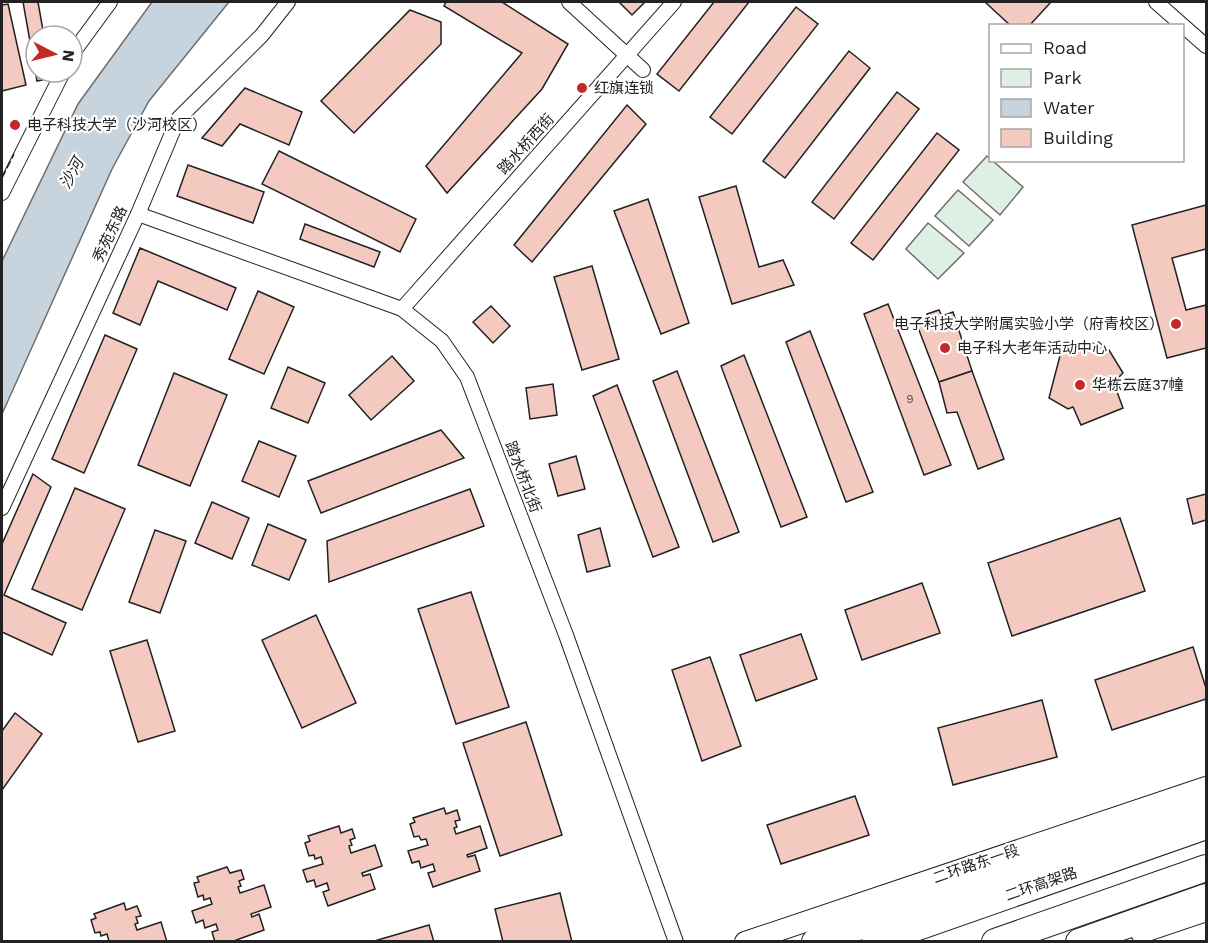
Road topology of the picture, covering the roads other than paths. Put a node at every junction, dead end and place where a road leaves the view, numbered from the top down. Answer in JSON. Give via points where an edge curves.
{"nodes":[{"id":1,"x":110,"y":2,"type":"edge"},
{"id":2,"x":288,"y":2,"type":"edge"},
{"id":3,"x":569,"y":2,"type":"edge"},
{"id":4,"x":674,"y":2,"type":"edge"},
{"id":5,"x":1156,"y":2,"type":"edge"},
{"id":6,"x":1181,"y":24,"type":"edge"},
{"id":7,"x":1184,"y":27,"type":"edge"},
{"id":8,"x":84,"y":38,"type":"edge"},
{"id":9,"x":1206,"y":46,"type":"edge"},
{"id":10,"x":627,"y":55,"type":"junction"},
{"id":11,"x":643,"y":70,"type":"dead end"},
{"id":12,"x":57,"y":84,"type":"edge"},
{"id":13,"x":2,"y":193,"type":"edge"},
{"id":14,"x":138,"y":214,"type":"junction"},
{"id":15,"x":402,"y":309,"type":"junction"},
{"id":16,"x":2,"y":508,"type":"edge"},
{"id":17,"x":1206,"y":786,"type":"edge"},
{"id":18,"x":1206,"y":805,"type":"edge"},
{"id":19,"x":1206,"y":826,"type":"edge"},
{"id":20,"x":1206,"y":868,"type":"edge"},
{"id":21,"x":1206,"y":897,"type":"edge"},
{"id":22,"x":1206,"y":911,"type":"edge"},
{"id":23,"x":1120,"y":941,"type":"edge"},
{"id":24,"x":676,"y":942,"type":"edge"},
{"id":25,"x":745,"y":942,"type":"edge"},
{"id":26,"x":815,"y":942,"type":"edge"},
{"id":27,"x":875,"y":942,"type":"edge"},
{"id":28,"x":995,"y":942,"type":"edge"},
{"id":29,"x":1079,"y":942,"type":"edge"}],
"edges":[{"from":1,"to":8,"type":"street"},
{"from":2,"to":14,"type":"street","name":"秀苑东路","via":[[262,35],[178,119]]},
{"from":3,"to":10,"type":"street"},
{"from":4,"to":10,"type":"street","name":"踏水桥西街"},
{"from":5,"to":6,"type":"street"},
{"from":7,"to":9,"type":"street"},
{"from":10,"to":11,"type":"street"},
{"from":10,"to":15,"type":"street","name":"踏水桥西街"},
{"from":12,"to":13,"type":"street"},
{"from":14,"to":15,"type":"street","name":"踏水桥北街"},
{"from":14,"to":16,"type":"street","name":"秀苑东路"},
{"from":15,"to":24,"type":"street","name":"踏水桥北街","via":[[442,340],[467,377],[566,635]]},
{"from":17,"to":25,"type":"main road","name":"二环路东一段"},
{"from":18,"to":26,"type":"highway"},
{"from":19,"to":27,"type":"highway","name":"二环高架路"},
{"from":20,"to":28,"type":"highway"},
{"from":21,"to":29,"type":"highway"},
{"from":22,"to":23,"type":"main road"}]}
